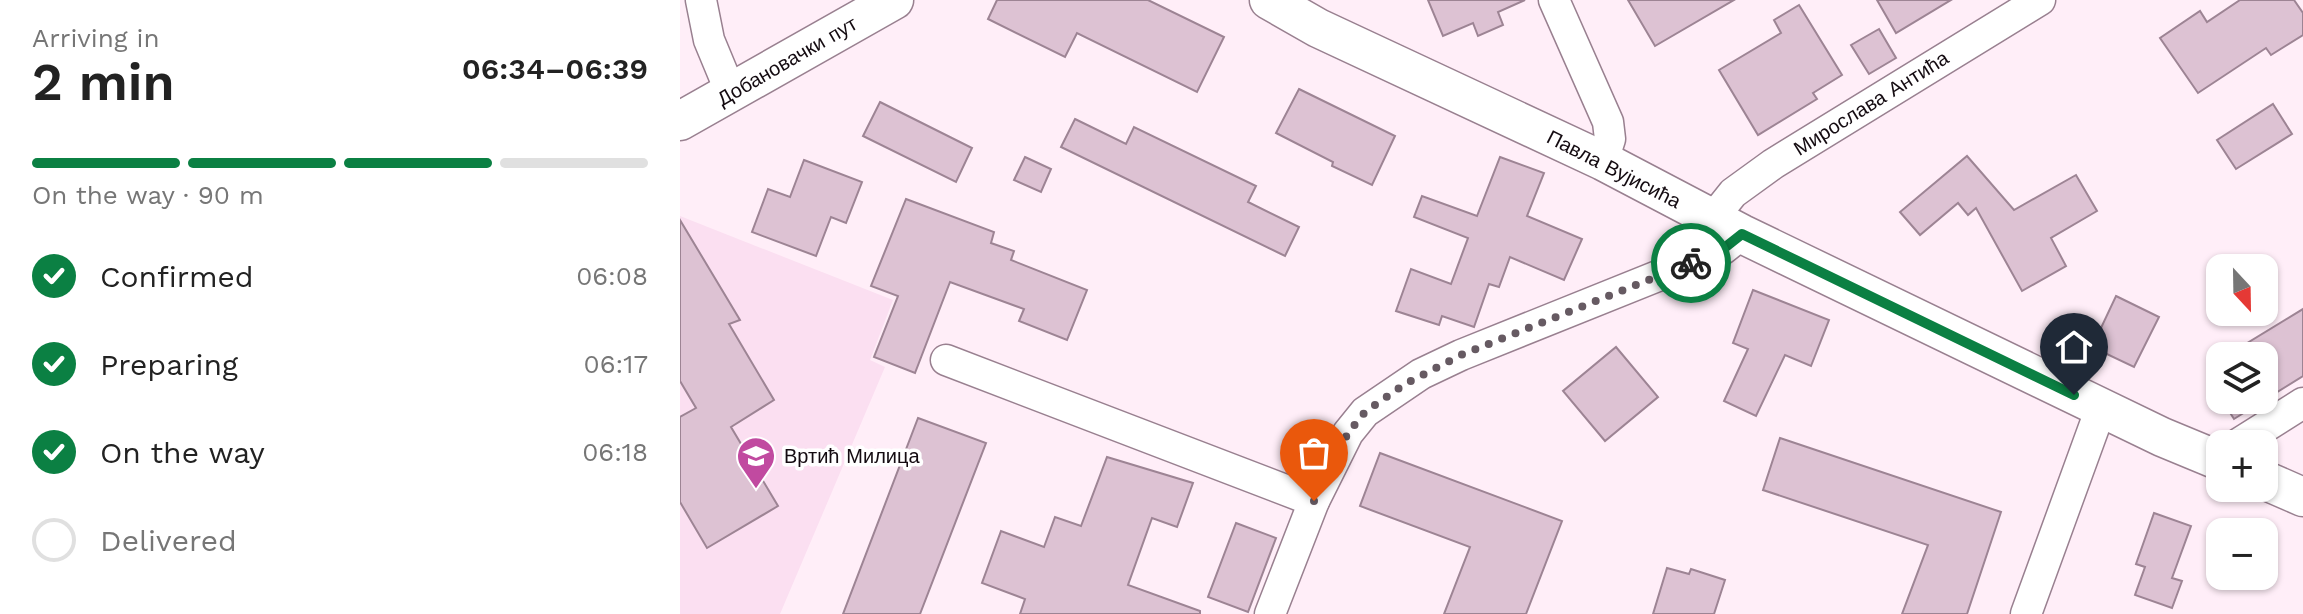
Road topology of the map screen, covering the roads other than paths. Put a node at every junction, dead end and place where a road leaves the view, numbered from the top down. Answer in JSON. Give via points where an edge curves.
{"nodes":[{"id":1,"x":701,"y":0,"type":"edge"},
{"id":2,"x":894,"y":0,"type":"edge"},
{"id":3,"x":1269,"y":0,"type":"edge"},
{"id":4,"x":1554,"y":0,"type":"edge"},
{"id":5,"x":2040,"y":0,"type":"edge"},
{"id":6,"x":731,"y":93,"type":"junction"},
{"id":7,"x":680,"y":121,"type":"edge"},
{"id":8,"x":1603,"y":161,"type":"junction"},
{"id":9,"x":1727,"y":226,"type":"junction"},
{"id":10,"x":946,"y":360,"type":"dead end"},
{"id":11,"x":2303,"y":403,"type":"edge"},
{"id":12,"x":2101,"y":408,"type":"junction"},
{"id":13,"x":2260,"y":430,"type":"edge"},
{"id":14,"x":2206,"y":455,"type":"edge"},
{"id":15,"x":2278,"y":486,"type":"edge"},
{"id":16,"x":2303,"y":497,"type":"edge"},
{"id":17,"x":1314,"y":501,"type":"junction"},
{"id":18,"x":1270,"y":614,"type":"edge"},
{"id":19,"x":2026,"y":614,"type":"edge"}],
"edges":[{"from":1,"to":6,"type":"street","via":[[709,40]]},
{"from":2,"to":6,"type":"street","name":"Добановачки пут"},
{"from":3,"to":8,"type":"street","name":"Павла Вујисића"},
{"from":4,"to":8,"type":"street","via":[[1608,122],[1610,139]]},
{"from":5,"to":9,"type":"street","name":"Мирослава Антића","via":[[1773,164],[1733,193]]},
{"from":6,"to":7,"type":"street","name":"Добановачки пут"},
{"from":8,"to":9,"type":"street","name":"Павла Вујисића"},
{"from":9,"to":12,"type":"street","name":"Павла Вујисића"},
{"from":9,"to":17,"type":"street","name":"Мирослава Антића","via":[[1723,249],[1461,355],[1410,381],[1365,412],[1348,433]]},
{"from":10,"to":17,"type":"street"},
{"from":11,"to":13,"type":"street"},
{"from":12,"to":14,"type":"street","name":"Павла Вујисића"},
{"from":12,"to":19,"type":"street"},
{"from":15,"to":16,"type":"street"},
{"from":17,"to":18,"type":"street","name":"Мирослава Антића"}]}
